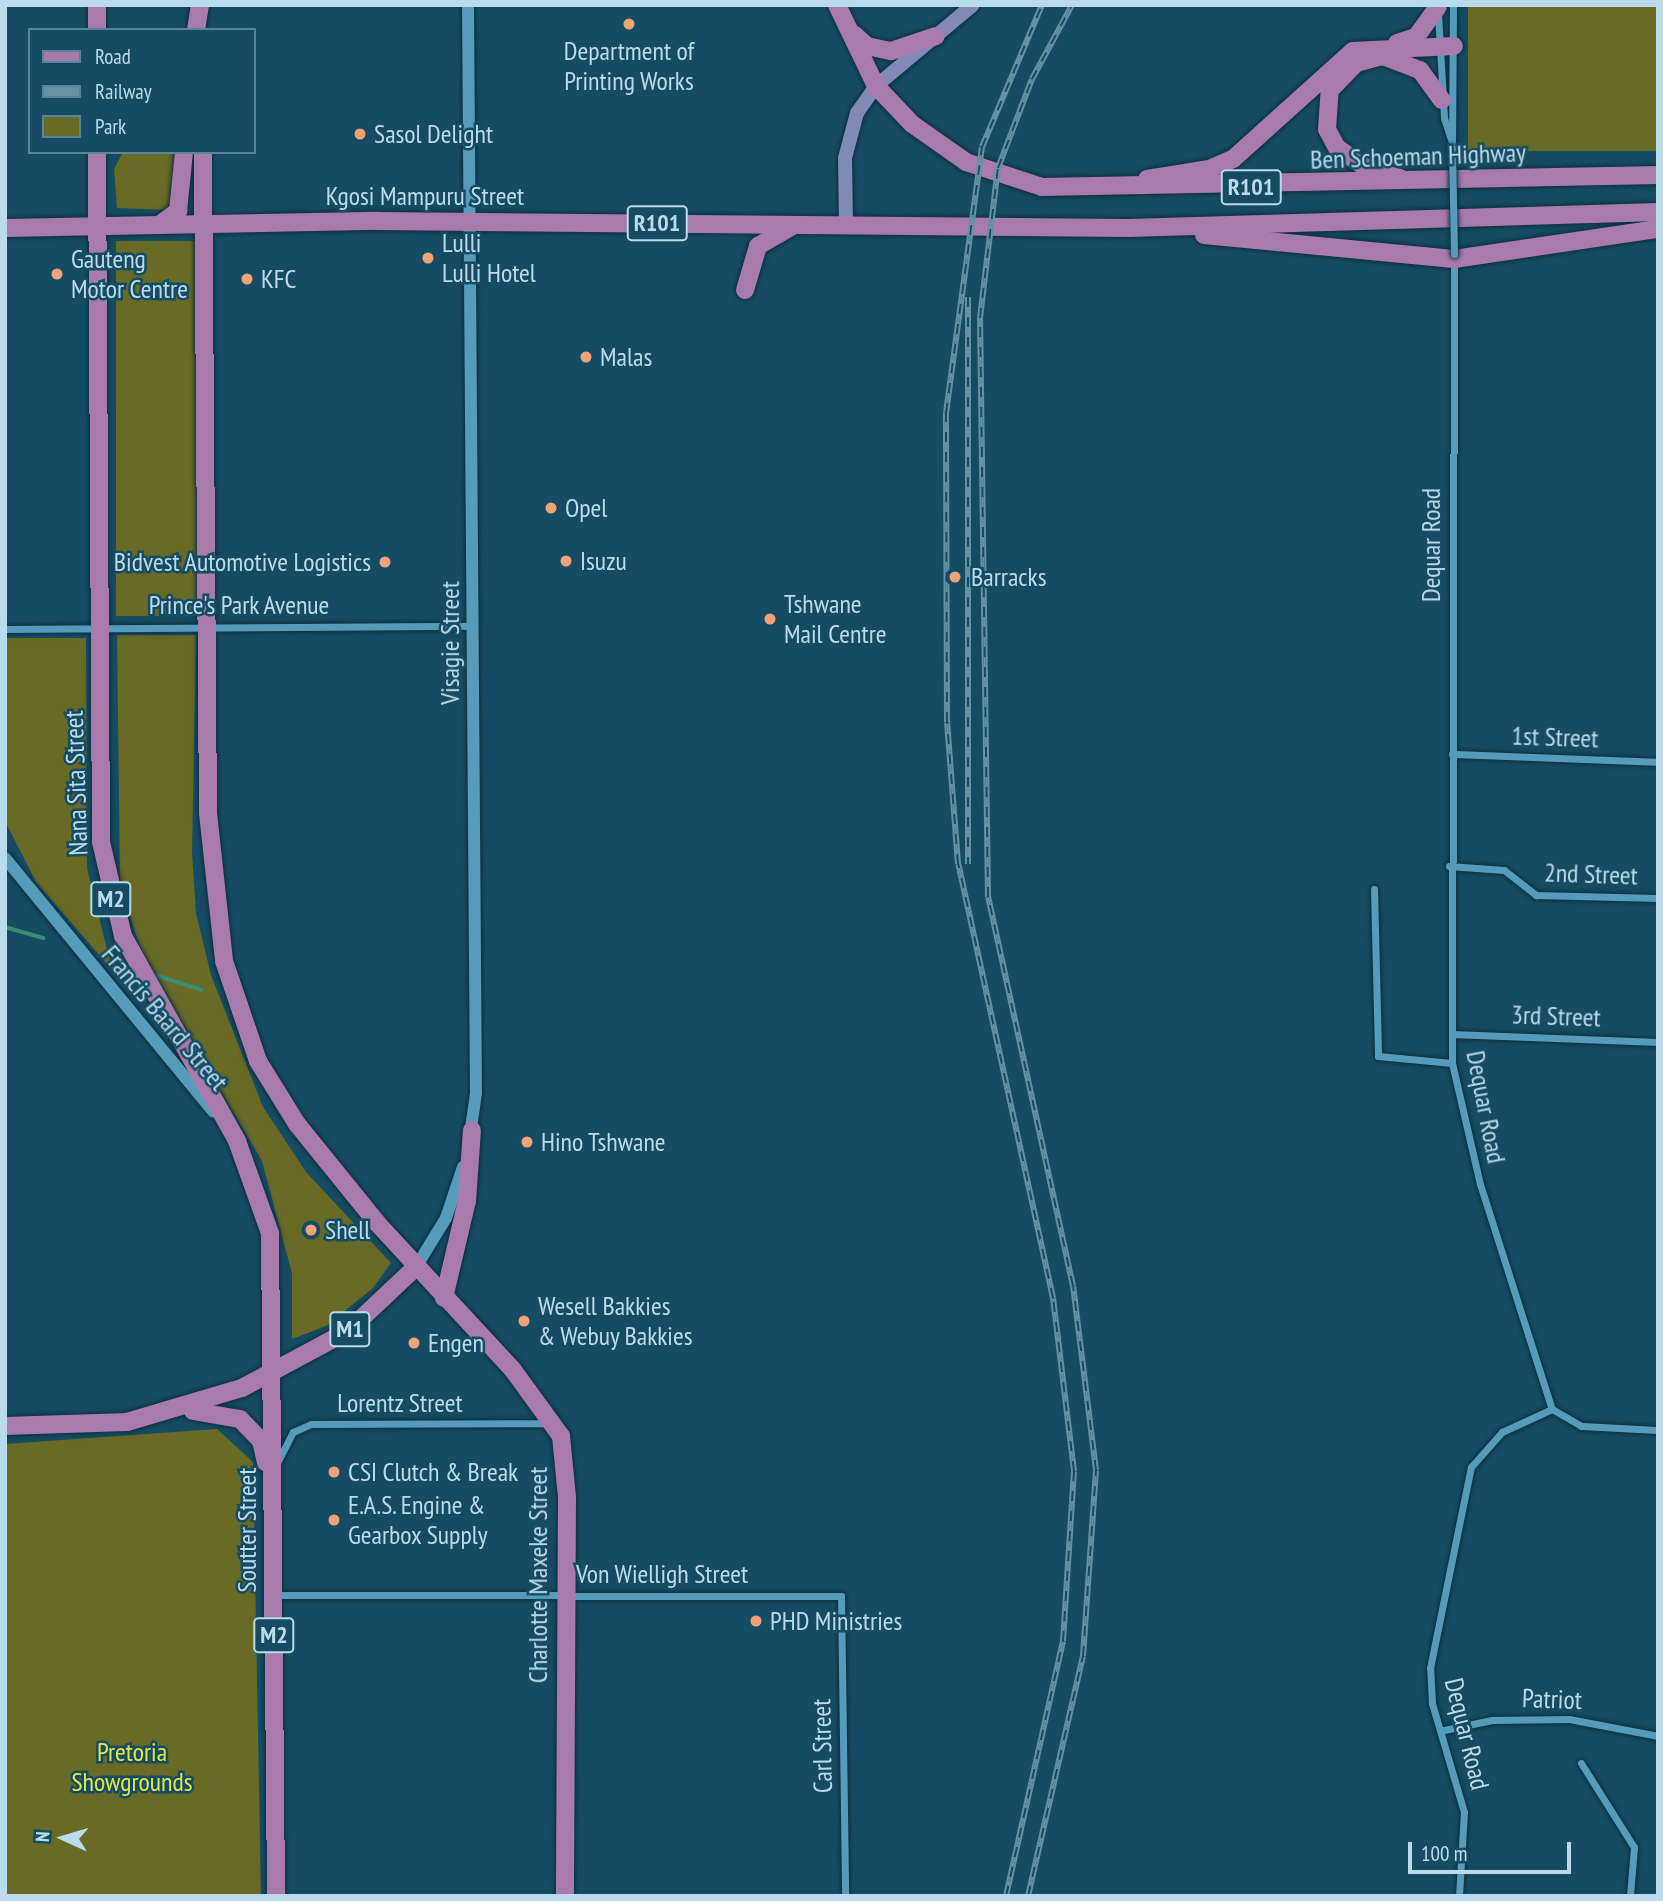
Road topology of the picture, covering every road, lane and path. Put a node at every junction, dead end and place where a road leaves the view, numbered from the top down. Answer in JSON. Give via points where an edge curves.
{"nodes":[{"id":1,"x":97,"y":5,"type":"edge"},
{"id":2,"x":201,"y":5,"type":"edge"},
{"id":3,"x":468,"y":5,"type":"edge"},
{"id":4,"x":837,"y":5,"type":"edge"},
{"id":5,"x":973,"y":5,"type":"edge"},
{"id":6,"x":1443,"y":6,"type":"edge"},
{"id":7,"x":846,"y":24,"type":"junction"},
{"id":8,"x":97,"y":28,"type":"edge"},
{"id":9,"x":196,"y":28,"type":"edge"},
{"id":10,"x":202,"y":28,"type":"edge"},
{"id":11,"x":936,"y":36,"type":"junction"},
{"id":12,"x":1391,"y":46,"type":"junction"},
{"id":13,"x":1447,"y":52,"type":"junction"},
{"id":14,"x":1404,"y":60,"type":"junction"},
{"id":15,"x":876,"y":86,"type":"junction"},
{"id":16,"x":1442,"y":100,"type":"junction"},
{"id":17,"x":1452,"y":146,"type":"junction"},
{"id":18,"x":97,"y":154,"type":"edge"},
{"id":19,"x":184,"y":154,"type":"edge"},
{"id":20,"x":203,"y":154,"type":"edge"},
{"id":21,"x":1657,"y":175,"type":"edge"},
{"id":22,"x":1444,"y":183,"type":"junction"},
{"id":23,"x":1042,"y":187,"type":"junction"},
{"id":24,"x":1658,"y":212,"type":"edge"},
{"id":25,"x":468,"y":221,"type":"junction"},
{"id":26,"x":846,"y":223,"type":"junction"},
{"id":27,"x":795,"y":224,"type":"junction"},
{"id":28,"x":203,"y":225,"type":"junction"},
{"id":29,"x":154,"y":227,"type":"junction"},
{"id":30,"x":1149,"y":227,"type":"junction"},
{"id":31,"x":5,"y":228,"type":"edge"},
{"id":32,"x":97,"y":228,"type":"junction"},
{"id":33,"x":1658,"y":229,"type":"edge"},
{"id":34,"x":1454,"y":257,"type":"junction"},
{"id":35,"x":745,"y":290,"type":"dead end"},
{"id":36,"x":206,"y":625,"type":"junction"},
{"id":37,"x":99,"y":626,"type":"junction"},
{"id":38,"x":472,"y":626,"type":"junction"},
{"id":39,"x":5,"y":629,"type":"edge"},
{"id":40,"x":1451,"y":754,"type":"junction"},
{"id":41,"x":1658,"y":762,"type":"edge"},
{"id":42,"x":5,"y":858,"type":"edge"},
{"id":43,"x":1450,"y":866,"type":"junction"},
{"id":44,"x":1374,"y":889,"type":"dead end"},
{"id":45,"x":1658,"y":898,"type":"edge"},
{"id":46,"x":1452,"y":1034,"type":"junction"},
{"id":47,"x":1658,"y":1042,"type":"edge"},
{"id":48,"x":1452,"y":1063,"type":"junction"},
{"id":49,"x":472,"y":1130,"type":"junction"},
{"id":50,"x":237,"y":1141,"type":"junction"},
{"id":51,"x":416,"y":1267,"type":"junction"},
{"id":52,"x":443,"y":1298,"type":"junction"},
{"id":53,"x":272,"y":1375,"type":"junction"},
{"id":54,"x":1552,"y":1409,"type":"junction"},
{"id":55,"x":155,"y":1417,"type":"junction"},
{"id":56,"x":553,"y":1423,"type":"junction"},
{"id":57,"x":5,"y":1426,"type":"edge"},
{"id":58,"x":1658,"y":1430,"type":"edge"},
{"id":59,"x":273,"y":1469,"type":"junction"},
{"id":60,"x":273,"y":1511,"type":"junction"},
{"id":61,"x":274,"y":1595,"type":"junction"},
{"id":62,"x":563,"y":1595,"type":"junction"},
{"id":63,"x":841,"y":1596,"type":"joint"},
{"id":64,"x":1444,"y":1730,"type":"junction"},
{"id":65,"x":1658,"y":1736,"type":"edge"},
{"id":66,"x":1581,"y":1763,"type":"dead end"},
{"id":67,"x":276,"y":1896,"type":"edge"},
{"id":68,"x":565,"y":1896,"type":"edge"},
{"id":69,"x":845,"y":1896,"type":"edge"},
{"id":70,"x":1459,"y":1896,"type":"edge"},
{"id":71,"x":1630,"y":1896,"type":"edge"}],
"edges":[{"from":1,"to":8,"type":"main road"},
{"from":2,"to":9,"type":"main road"},
{"from":2,"to":10,"type":"main road"},
{"from":3,"to":25,"type":"street","name":"Visagie Street"},
{"from":4,"to":7,"type":"main road","number":"R101"},
{"from":5,"to":11,"type":"main road"},
{"from":6,"to":12,"type":"main road","via":[[1416,37]]},
{"from":6,"to":13,"type":"street"},
{"from":6,"to":13,"type":"street"},
{"from":7,"to":11,"type":"main road","via":[[862,43],[881,51]]},
{"from":7,"to":15,"type":"main road","number":"R101"},
{"from":11,"to":15,"type":"main road"},
{"from":12,"to":13,"type":"main road"},
{"from":12,"to":23,"type":"main road","via":[[1339,58],[1250,147],[1209,169]]},
{"from":13,"to":14,"type":"main road"},
{"from":13,"to":16,"type":"street"},
{"from":13,"to":17,"type":"street"},
{"from":14,"to":16,"type":"main road"},
{"from":14,"to":22,"type":"main road","via":[[1370,57],[1340,76],[1327,100],[1327,129],[1337,148],[1369,170]]},
{"from":15,"to":23,"type":"main road","name":"Ben Schoeman Highway","number":"R101","via":[[936,145]]},
{"from":15,"to":26,"type":"main road","via":[[849,135]]},
{"from":16,"to":17,"type":"street"},
{"from":17,"to":34,"type":"street","name":"Dequar Road","bridge":true},
{"from":18,"to":32,"type":"main road","name":"Nana Sita Street","number":"M2"},
{"from":19,"to":29,"type":"main road","via":[[178,211]]},
{"from":20,"to":28,"type":"main road"},
{"from":21,"to":22,"type":"main road","name":"Ben Schoeman Highway","number":"R101"},
{"from":22,"to":23,"type":"main road","name":"Ben Schoeman Highway","number":"R101"},
{"from":24,"to":30,"type":"main road","number":"R101"},
{"from":25,"to":27,"type":"main road","name":"Kgosi Mampuru Street","number":"R101"},
{"from":25,"to":28,"type":"main road","name":"Kgosi Mampuru Street","number":"R101"},
{"from":25,"to":38,"type":"street","name":"Visagie Street"},
{"from":26,"to":27,"type":"main road","name":"Kgosi Mampuru Street","number":"R101"},
{"from":26,"to":30,"type":"main road","number":"R101"},
{"from":27,"to":35,"type":"main road","via":[[758,246]]},
{"from":28,"to":29,"type":"main road","name":"Kgosi Mampuru Street","number":"R101"},
{"from":28,"to":36,"type":"main road"},
{"from":29,"to":32,"type":"main road","name":"Kgosi Mampuru Street","number":"R101"},
{"from":30,"to":34,"type":"main road"},
{"from":31,"to":32,"type":"main road","name":"Kgosi Mampuru Street","number":"R101"},
{"from":32,"to":37,"type":"main road","name":"Nana Sita Street","number":"M2"},
{"from":33,"to":34,"type":"main road"},
{"from":34,"to":40,"type":"street","name":"Dequar Road"},
{"from":36,"to":37,"type":"street","name":"Prince's Park Avenue"},
{"from":36,"to":38,"type":"street","name":"Prince's Park Avenue"},
{"from":36,"to":51,"type":"main road","via":[[211,880],[229,983],[258,1061],[282,1101]]},
{"from":37,"to":39,"type":"street","name":"Prince's Park Avenue"},
{"from":37,"to":50,"type":"main road","name":"Nana Sita Street","number":"M2","via":[[101,842],[113,905],[170,1028]]},
{"from":38,"to":49,"type":"street","name":"Visagie Street"},
{"from":40,"to":41,"type":"street","name":"1st Street"},
{"from":40,"to":43,"type":"street","name":"Dequar Road"},
{"from":42,"to":50,"type":"street","name":"Francis Baard Street"},
{"from":43,"to":45,"type":"street","name":"2nd Street","via":[[1504,870],[1536,895]]},
{"from":43,"to":46,"type":"street","name":"Dequar Road"},
{"from":44,"to":48,"type":"street","via":[[1378,1056]]},
{"from":46,"to":47,"type":"street","name":"3rd Street"},
{"from":46,"to":48,"type":"street","name":"Dequar Road"},
{"from":48,"to":54,"type":"street","name":"Dequar Road","via":[[1480,1184]]},
{"from":49,"to":51,"type":"street","name":"Visagie Street","via":[[454,1199]]},
{"from":49,"to":52,"type":"main road","via":[[465,1213]]},
{"from":50,"to":53,"type":"main road","name":"Nana Sita Street","number":"M2","via":[[270,1233]]},
{"from":51,"to":52,"type":"main road","name":"Charlotte Maxeke Street"},
{"from":51,"to":53,"type":"main road","number":"M1","via":[[348,1331]]},
{"from":52,"to":56,"type":"main road","name":"Charlotte Maxeke Street","via":[[494,1347]]},
{"from":53,"to":55,"type":"main road","number":"M1"},
{"from":53,"to":59,"type":"main road","name":"Soutter Street","number":"M2"},
{"from":54,"to":58,"type":"street","via":[[1581,1426]]},
{"from":54,"to":64,"type":"street","name":"Dequar Road","via":[[1502,1432],[1471,1467],[1430,1668],[1432,1703]]},
{"from":55,"to":57,"type":"main road","number":"M1"},
{"from":55,"to":60,"type":"main road","via":[[209,1410],[246,1423],[264,1448]]},
{"from":56,"to":59,"type":"street","name":"Lorentz Street","via":[[310,1424],[293,1432]]},
{"from":56,"to":62,"type":"main road","name":"Charlotte Maxeke Street","via":[[565,1455]]},
{"from":59,"to":60,"type":"main road","name":"Soutter Street","number":"M2"},
{"from":60,"to":61,"type":"main road","name":"Soutter Street","number":"M2"},
{"from":61,"to":62,"type":"street","name":"Von Wielligh Street"},
{"from":61,"to":67,"type":"main road","name":"Soutter Street","number":"M2"},
{"from":62,"to":63,"type":"street","name":"Von Wielligh Street"},
{"from":62,"to":68,"type":"main road","name":"Charlotte Maxeke Street"},
{"from":63,"to":69,"type":"street","name":"Carl Street"},
{"from":64,"to":65,"type":"street","name":"Patriot","via":[[1492,1720],[1559,1719]]},
{"from":64,"to":70,"type":"street","name":"Dequar Road","via":[[1464,1811]]},
{"from":66,"to":71,"type":"street","via":[[1634,1847]]}]}
